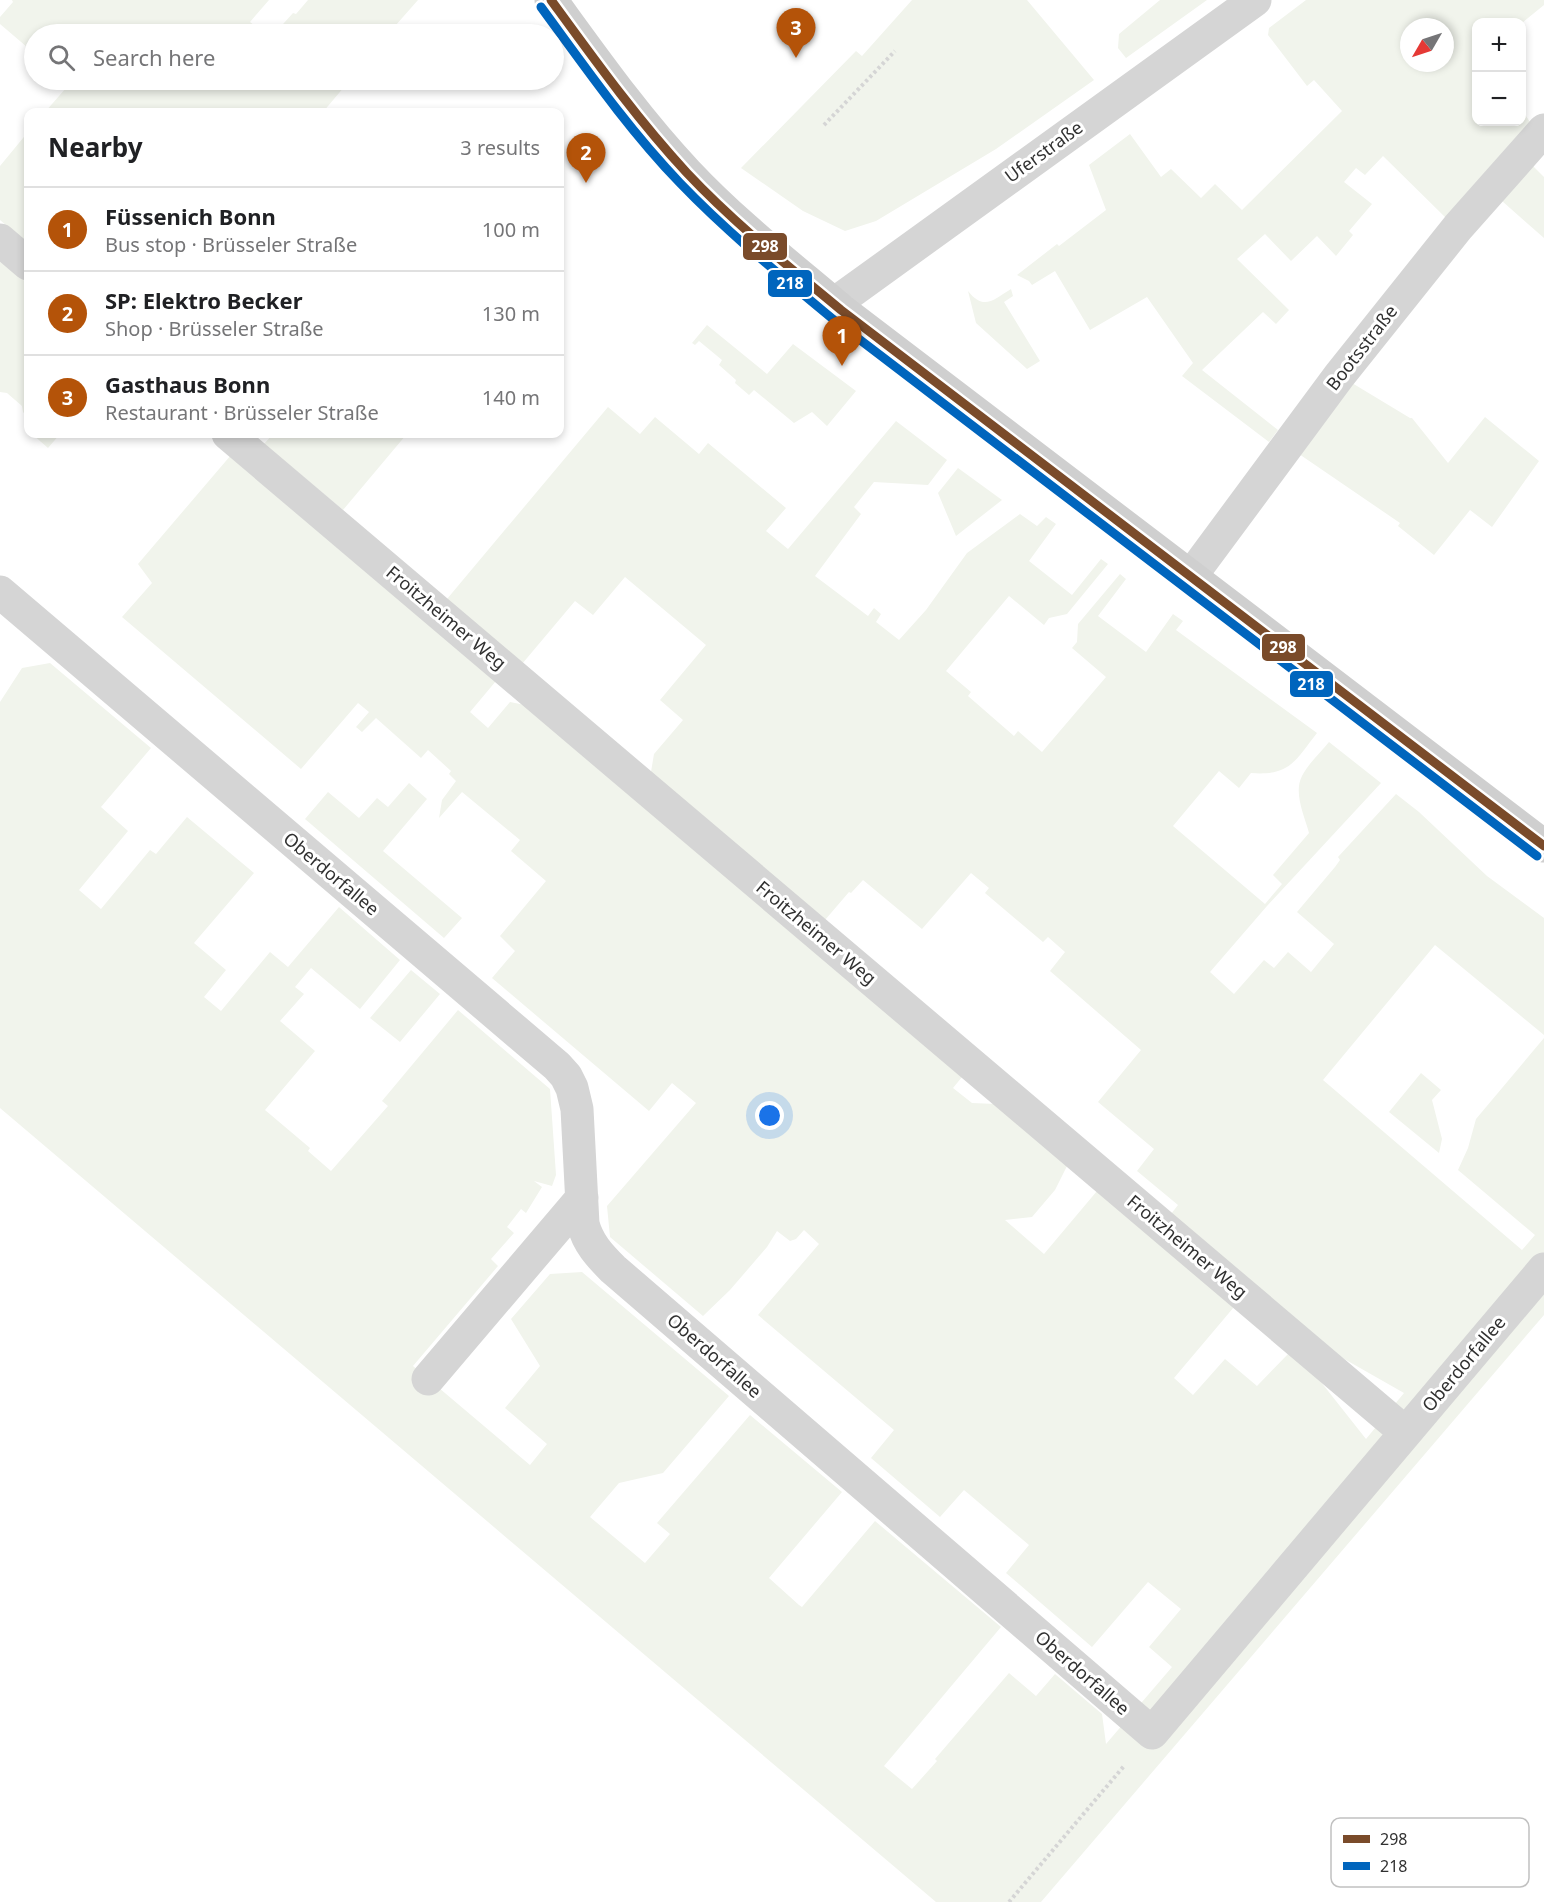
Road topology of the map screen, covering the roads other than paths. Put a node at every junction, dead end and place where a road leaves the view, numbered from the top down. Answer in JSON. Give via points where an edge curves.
{"nodes":[{"id":1,"x":551,"y":0,"type":"edge"},
{"id":2,"x":1255,"y":0,"type":"edge"},
{"id":3,"x":1544,"y":130,"type":"edge"},
{"id":4,"x":0,"y":240,"type":"edge"},
{"id":5,"x":24,"y":261,"type":"edge"},
{"id":6,"x":834,"y":304,"type":"junction"},
{"id":7,"x":233,"y":438,"type":"edge"},
{"id":8,"x":1191,"y":576,"type":"junction"},
{"id":9,"x":0,"y":592,"type":"edge"},
{"id":10,"x":1544,"y":846,"type":"edge"},
{"id":11,"x":582,"y":1198,"type":"junction"},
{"id":12,"x":1544,"y":1269,"type":"edge"},
{"id":13,"x":428,"y":1379,"type":"dead end"},
{"id":14,"x":1405,"y":1432,"type":"junction"}],
"edges":[{"from":1,"to":6,"type":"street","via":[[686,172],[757,241]]},
{"from":2,"to":6,"type":"street","name":"Uferstraße"},
{"from":3,"to":8,"type":"street","name":"Bootsstraße","via":[[1458,227],[1339,376]]},
{"from":4,"to":5,"type":"street"},
{"from":6,"to":8,"type":"street"},
{"from":7,"to":14,"type":"street","name":"Froitzheimer Weg"},
{"from":8,"to":10,"type":"street"},
{"from":9,"to":11,"type":"street","name":"Oberdorfallee","via":[[557,1066],[572,1088],[578,1109]]},
{"from":11,"to":13,"type":"street"},
{"from":11,"to":14,"type":"street","name":"Oberdorfallee","via":[[586,1235],[613,1269],[1152,1734]]},
{"from":12,"to":14,"type":"street","name":"Oberdorfallee"}]}
